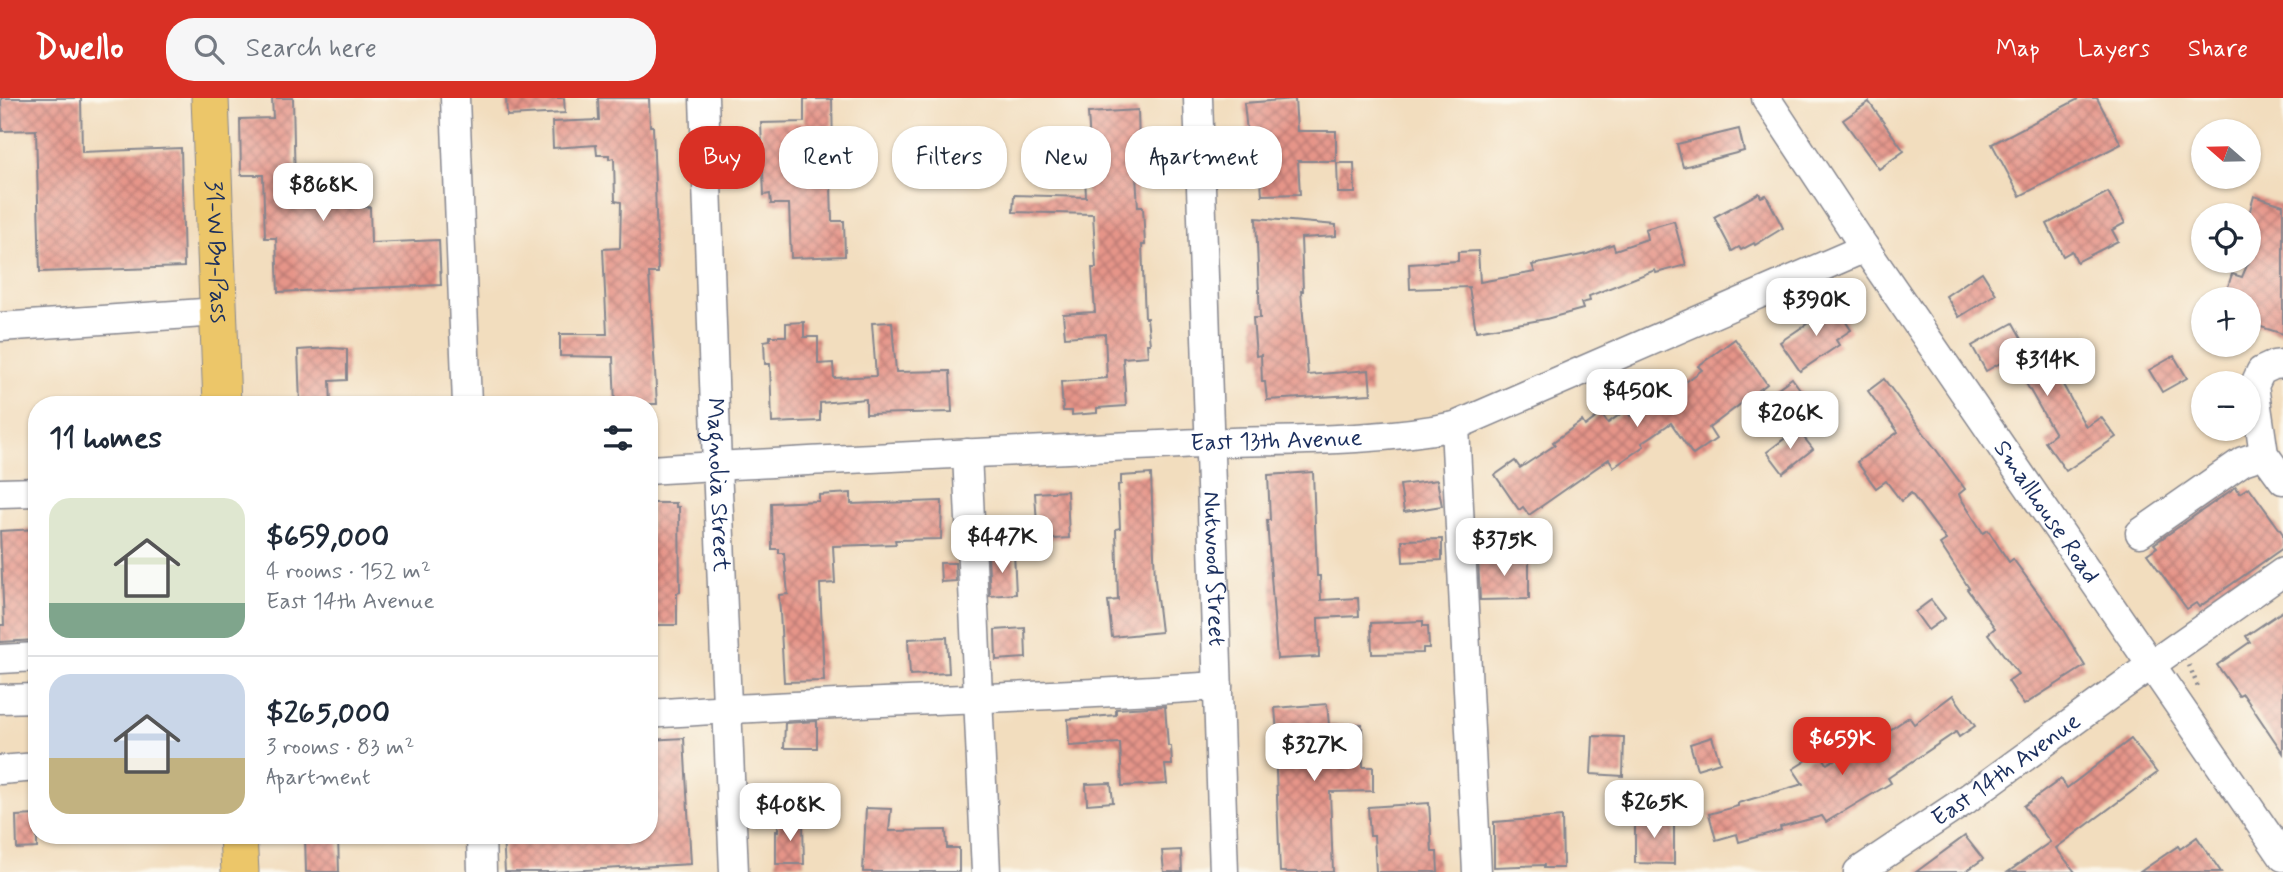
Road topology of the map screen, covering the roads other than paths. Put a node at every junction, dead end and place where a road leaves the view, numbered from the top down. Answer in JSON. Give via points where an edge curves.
{"nodes":[{"id":1,"x":210,"y":98,"type":"edge"},
{"id":2,"x":456,"y":98,"type":"edge"},
{"id":3,"x":704,"y":98,"type":"edge"},
{"id":4,"x":1199,"y":98,"type":"edge"},
{"id":5,"x":1766,"y":98,"type":"edge"},
{"id":6,"x":1865,"y":248,"type":"junction"},
{"id":7,"x":218,"y":312,"type":"junction"},
{"id":8,"x":0,"y":327,"type":"edge"},
{"id":9,"x":2283,"y":364,"type":"edge"},
{"id":10,"x":222,"y":396,"type":"edge"},
{"id":11,"x":467,"y":396,"type":"edge"},
{"id":12,"x":1455,"y":426,"type":"junction"},
{"id":13,"x":1210,"y":442,"type":"junction"},
{"id":14,"x":967,"y":453,"type":"junction"},
{"id":15,"x":2264,"y":454,"type":"junction"},
{"id":16,"x":717,"y":466,"type":"junction"},
{"id":17,"x":658,"y":469,"type":"edge"},
{"id":18,"x":2283,"y":480,"type":"edge"},
{"id":19,"x":28,"y":492,"type":"edge"},
{"id":20,"x":0,"y":493,"type":"edge"},
{"id":21,"x":2140,"y":533,"type":"dead end"},
{"id":22,"x":2280,"y":580,"type":"edge"},
{"id":23,"x":28,"y":657,"type":"edge"},
{"id":24,"x":0,"y":659,"type":"edge"},
{"id":25,"x":2151,"y":665,"type":"junction"},
{"id":26,"x":1218,"y":686,"type":"junction"},
{"id":27,"x":28,"y":698,"type":"edge"},
{"id":28,"x":977,"y":698,"type":"junction"},
{"id":29,"x":0,"y":699,"type":"edge"},
{"id":30,"x":727,"y":709,"type":"junction"},
{"id":31,"x":658,"y":713,"type":"edge"},
{"id":32,"x":28,"y":768,"type":"edge"},
{"id":33,"x":0,"y":770,"type":"edge"},
{"id":34,"x":238,"y":844,"type":"edge"},
{"id":35,"x":481,"y":844,"type":"edge"},
{"id":36,"x":2283,"y":857,"type":"edge"},
{"id":37,"x":240,"y":872,"type":"edge"},
{"id":38,"x":482,"y":872,"type":"edge"},
{"id":39,"x":734,"y":872,"type":"edge"},
{"id":40,"x":986,"y":872,"type":"edge"},
{"id":41,"x":1224,"y":872,"type":"edge"},
{"id":42,"x":1477,"y":872,"type":"edge"},
{"id":43,"x":1858,"y":872,"type":"edge"}],
"edges":[{"from":1,"to":7,"type":"main road","name":"31-W By-Pass"},
{"from":2,"to":11,"type":"street"},
{"from":3,"to":16,"type":"street","name":"Magnolia Street"},
{"from":4,"to":13,"type":"street","name":"Nutwood Street"},
{"from":5,"to":6,"type":"street","name":"Smallhouse Road"},
{"from":6,"to":12,"type":"street","name":"East 13th Avenue"},
{"from":6,"to":25,"type":"street","name":"Smallhouse Road"},
{"from":7,"to":8,"type":"street"},
{"from":7,"to":10,"type":"main road","name":"31-W By-Pass"},
{"from":9,"to":15,"type":"street","via":[[2261,371],[2254,386]]},
{"from":12,"to":13,"type":"street","name":"East 13th Avenue","via":[[1340,439]]},
{"from":12,"to":42,"type":"street"},
{"from":13,"to":14,"type":"street","name":"East 13th Avenue"},
{"from":13,"to":26,"type":"street","name":"Nutwood Street"},
{"from":14,"to":16,"type":"street","name":"East 13th Avenue"},
{"from":14,"to":28,"type":"street"},
{"from":15,"to":18,"type":"street"},
{"from":15,"to":21,"type":"street","via":[[2243,461]]},
{"from":16,"to":17,"type":"street","name":"East 13th Avenue"},
{"from":16,"to":30,"type":"street","name":"Magnolia Street"},
{"from":19,"to":20,"type":"street"},
{"from":22,"to":25,"type":"street","name":"East 14th Avenue"},
{"from":23,"to":24,"type":"street"},
{"from":25,"to":36,"type":"street","name":"Smallhouse Road"},
{"from":25,"to":43,"type":"street","name":"East 14th Avenue"},
{"from":26,"to":28,"type":"street"},
{"from":26,"to":41,"type":"street","name":"Nutwood Street"},
{"from":27,"to":29,"type":"street"},
{"from":28,"to":30,"type":"street"},
{"from":28,"to":40,"type":"street"},
{"from":30,"to":31,"type":"street"},
{"from":30,"to":39,"type":"street","name":"Magnolia Street"},
{"from":32,"to":33,"type":"street"},
{"from":34,"to":37,"type":"main road"},
{"from":35,"to":38,"type":"street"}]}
